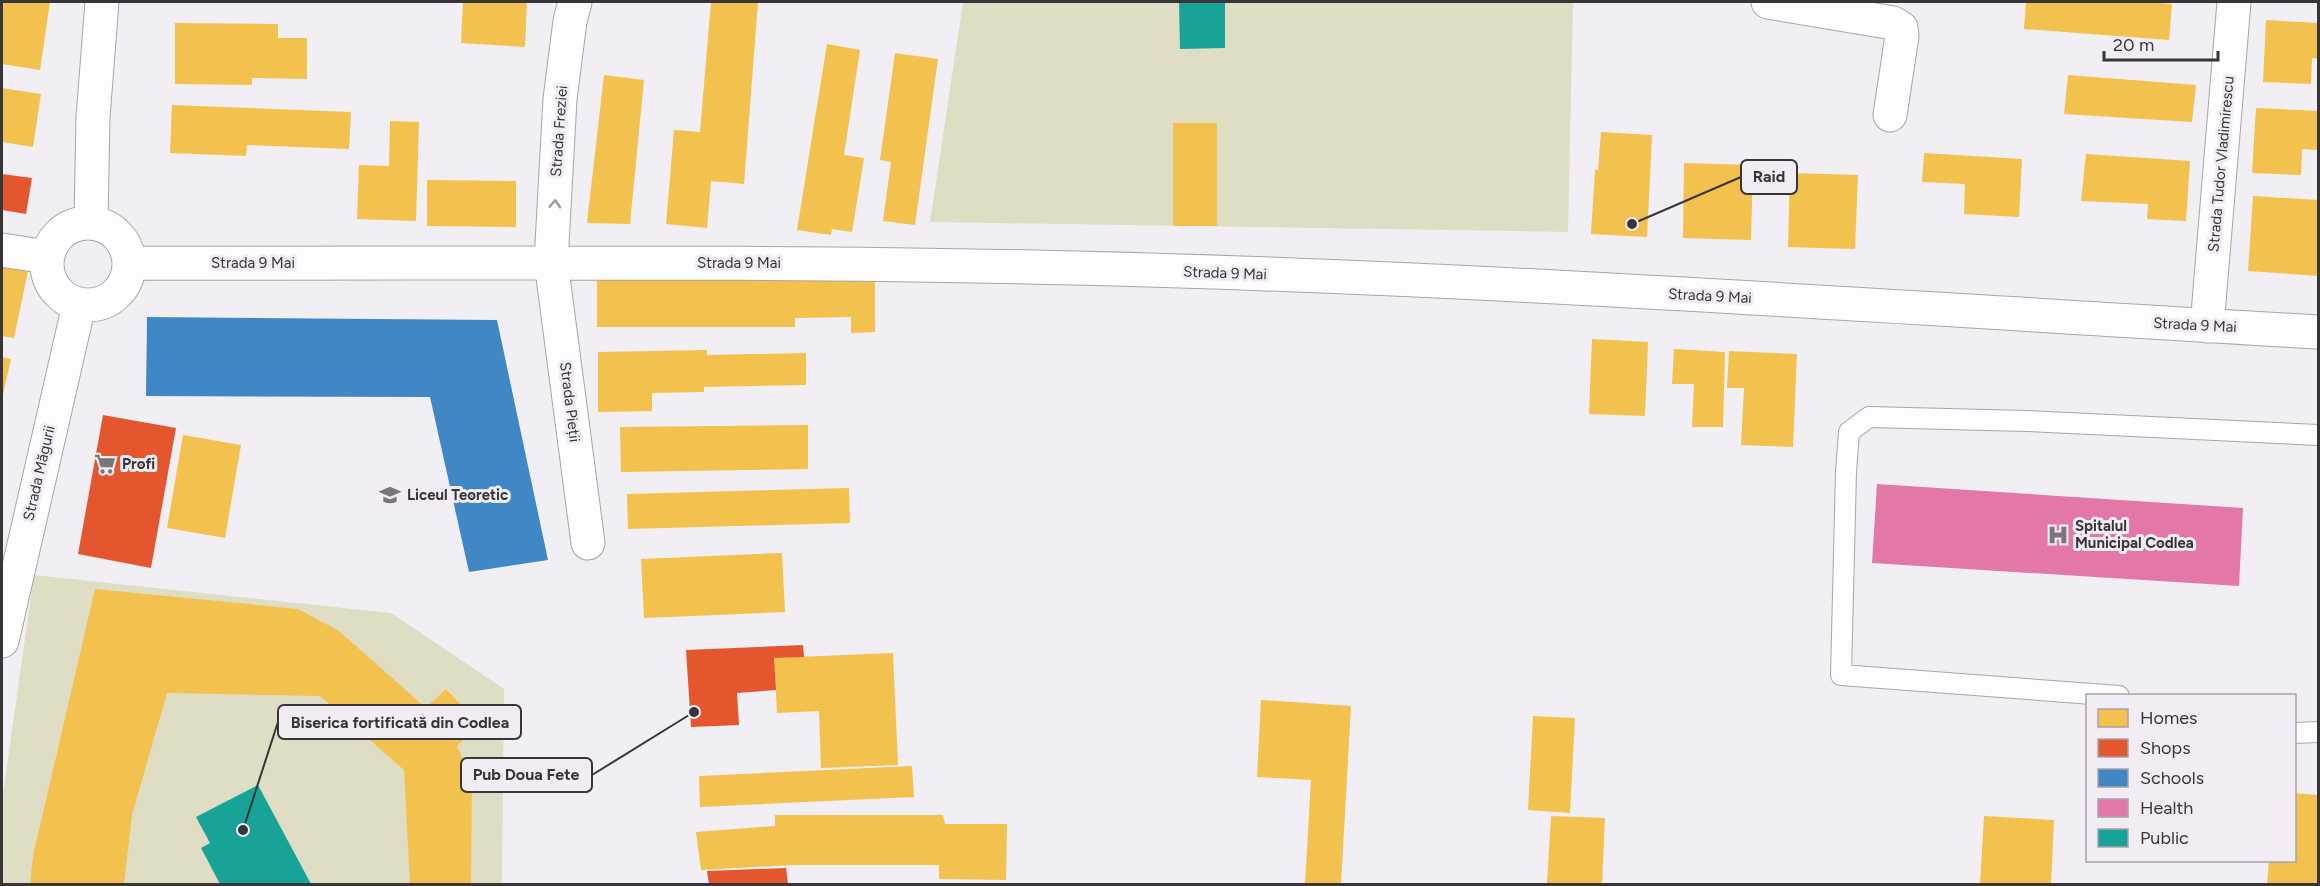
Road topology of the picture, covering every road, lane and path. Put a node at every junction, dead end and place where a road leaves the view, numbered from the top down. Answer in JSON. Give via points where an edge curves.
{"nodes":[{"id":1,"x":102,"y":2,"type":"edge"},
{"id":2,"x":575,"y":2,"type":"edge"},
{"id":3,"x":1768,"y":2,"type":"edge"},
{"id":4,"x":2234,"y":2,"type":"edge"},
{"id":5,"x":1890,"y":115,"type":"dead end"},
{"id":6,"x":91,"y":223,"type":"junction"},
{"id":7,"x":2,"y":250,"type":"edge"},
{"id":8,"x":47,"y":257,"type":"junction"},
{"id":9,"x":551,"y":262,"type":"junction"},
{"id":10,"x":129,"y":263,"type":"junction"},
{"id":11,"x":79,"y":305,"type":"junction"},
{"id":12,"x":2207,"y":326,"type":"junction"},
{"id":13,"x":2319,"y":332,"type":"edge"},
{"id":14,"x":2319,"y":435,"type":"edge"},
{"id":15,"x":588,"y":543,"type":"dead end"},
{"id":16,"x":2,"y":641,"type":"edge"},
{"id":17,"x":2093,"y":694,"type":"edge"},
{"id":18,"x":2319,"y":732,"type":"edge"},
{"id":19,"x":2296,"y":733,"type":"edge"}],
"edges":[{"from":1,"to":6,"type":"street","via":[[93,117]]},
{"from":9,"to":2,"type":"street","name":"Strada Freziei","one_way":true,"via":[[560,99]]},
{"from":3,"to":5,"type":"street","via":[[1893,23],[1901,28]]},
{"from":4,"to":12,"type":"street","name":"Strada Tudor Vladimirescu"},
{"from":6,"to":8,"type":"street","via":[[67,229],[51,246]]},
{"from":6,"to":10,"type":"street","via":[[113,231],[127,251]]},
{"from":7,"to":8,"type":"street"},
{"from":8,"to":11,"type":"street","via":[[57,292]]},
{"from":9,"to":10,"type":"street","name":"Strada 9 Mai"},
{"from":9,"to":12,"type":"street","name":"Strada 9 Mai","via":[[885,264],[1233,273],[1584,288]]},
{"from":9,"to":15,"type":"street","name":"Strada Pieții"},
{"from":10,"to":11,"type":"street","via":[[126,281],[115,296],[104,303]]},
{"from":11,"to":16,"type":"street","name":"Strada Măgurii"},
{"from":12,"to":13,"type":"street","name":"Strada 9 Mai"},
{"from":14,"to":17,"type":"lane","via":[[1869,417],[1849,432],[1841,675]]},
{"from":18,"to":19,"type":"lane"}]}
